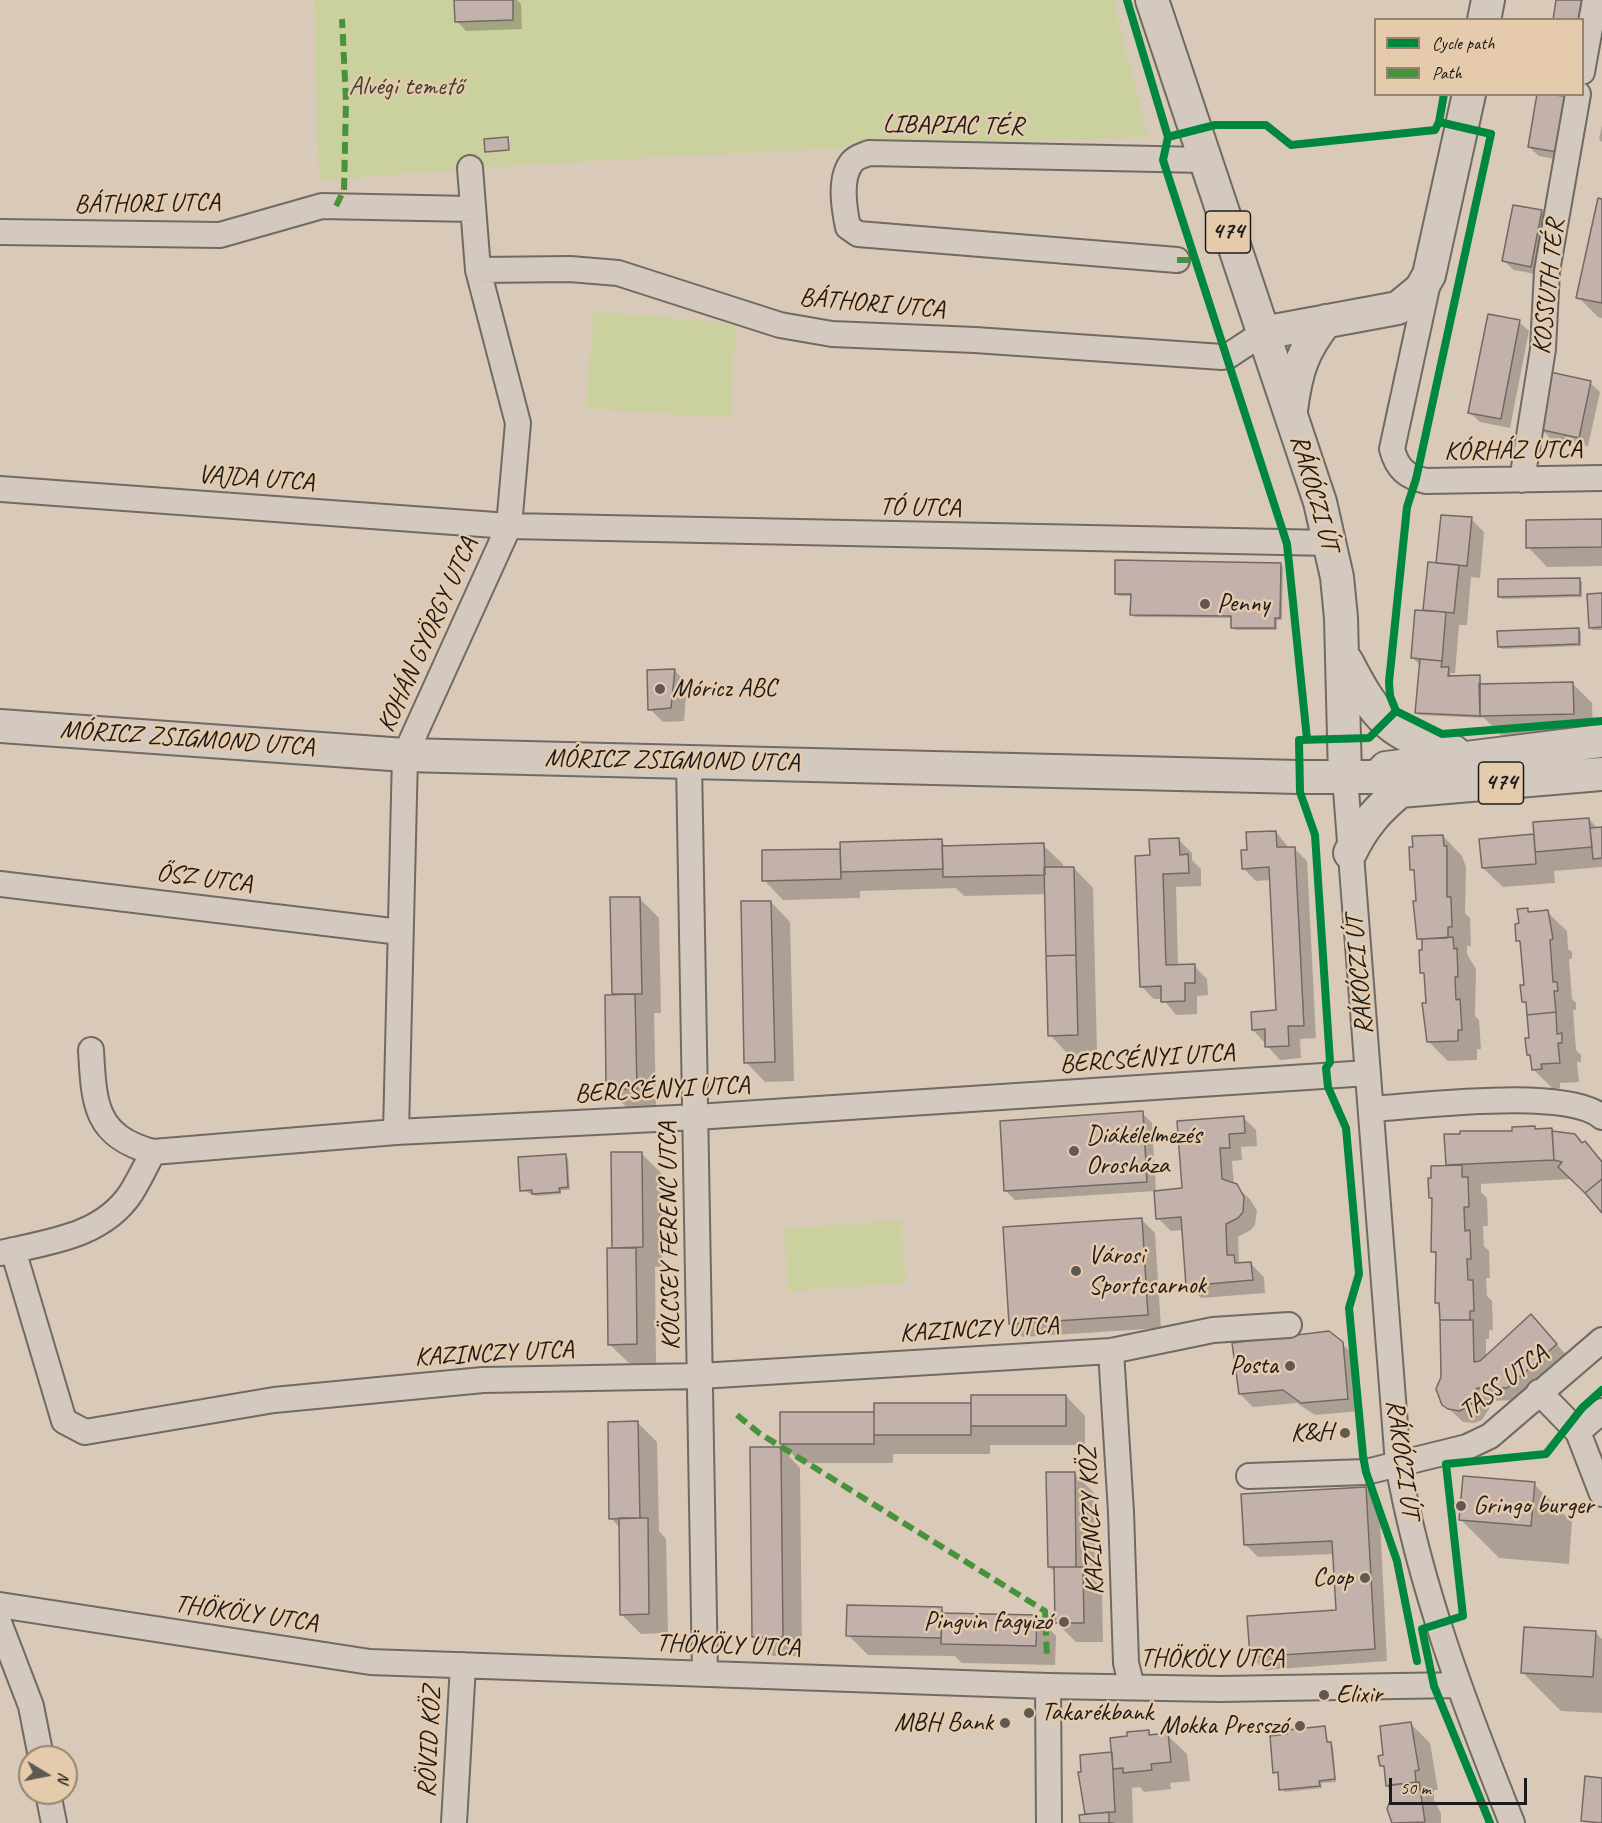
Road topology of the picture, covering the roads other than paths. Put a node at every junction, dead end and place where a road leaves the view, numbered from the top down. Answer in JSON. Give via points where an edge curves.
{"nodes":[{"id":1,"x":1152,"y":0,"type":"edge"},
{"id":2,"x":1488,"y":0,"type":"edge"},
{"id":3,"x":1595,"y":0,"type":"edge"},
{"id":4,"x":1484,"y":18,"type":"edge"},
{"id":5,"x":1584,"y":61,"type":"edge"},
{"id":6,"x":1469,"y":96,"type":"edge"},
{"id":7,"x":1578,"y":96,"type":"edge"},
{"id":8,"x":1204,"y":160,"type":"junction"},
{"id":9,"x":470,"y":168,"type":"dead end"},
{"id":10,"x":472,"y":209,"type":"junction"},
{"id":11,"x":0,"y":232,"type":"edge"},
{"id":12,"x":1177,"y":260,"type":"dead end"},
{"id":13,"x":478,"y":270,"type":"junction"},
{"id":14,"x":1429,"y":275,"type":"junction"},
{"id":15,"x":1398,"y":308,"type":"junction"},
{"id":16,"x":1326,"y":321,"type":"junction"},
{"id":17,"x":1263,"y":333,"type":"junction"},
{"id":18,"x":1407,"y":375,"type":"junction"},
{"id":19,"x":1290,"y":414,"type":"junction"},
{"id":20,"x":1602,"y":478,"type":"edge"},
{"id":21,"x":1522,"y":480,"type":"junction"},
{"id":22,"x":0,"y":489,"type":"edge"},
{"id":23,"x":508,"y":526,"type":"junction"},
{"id":24,"x":1330,"y":543,"type":"junction"},
{"id":25,"x":1343,"y":653,"type":"junction"},
{"id":26,"x":0,"y":726,"type":"edge"},
{"id":27,"x":1602,"y":741,"type":"edge"},
{"id":28,"x":405,"y":755,"type":"junction"},
{"id":29,"x":1468,"y":756,"type":"junction"},
{"id":30,"x":689,"y":762,"type":"junction"},
{"id":31,"x":1602,"y":774,"type":"edge"},
{"id":32,"x":1345,"y":777,"type":"junction"},
{"id":33,"x":1388,"y":784,"type":"junction"},
{"id":34,"x":1350,"y":853,"type":"junction"},
{"id":35,"x":0,"y":884,"type":"edge"},
{"id":36,"x":400,"y":932,"type":"junction"},
{"id":37,"x":91,"y":1050,"type":"dead end"},
{"id":38,"x":1368,"y":1073,"type":"junction"},
{"id":39,"x":1371,"y":1109,"type":"junction"},
{"id":40,"x":696,"y":1117,"type":"junction"},
{"id":41,"x":1602,"y":1117,"type":"edge"},
{"id":42,"x":396,"y":1132,"type":"junction"},
{"id":43,"x":153,"y":1152,"type":"junction"},
{"id":44,"x":7,"y":1251,"type":"edge"},
{"id":45,"x":1289,"y":1325,"type":"dead end"},
{"id":46,"x":1602,"y":1340,"type":"edge"},
{"id":47,"x":1111,"y":1351,"type":"junction"},
{"id":48,"x":700,"y":1376,"type":"junction"},
{"id":49,"x":1539,"y":1392,"type":"junction"},
{"id":50,"x":1602,"y":1411,"type":"edge"},
{"id":51,"x":1578,"y":1432,"type":"junction"},
{"id":52,"x":1398,"y":1464,"type":"junction"},
{"id":53,"x":1249,"y":1476,"type":"dead end"},
{"id":54,"x":1602,"y":1494,"type":"edge"},
{"id":55,"x":0,"y":1605,"type":"edge"},
{"id":56,"x":0,"y":1625,"type":"edge"},
{"id":57,"x":463,"y":1665,"type":"junction"},
{"id":58,"x":705,"y":1674,"type":"junction"},
{"id":59,"x":1458,"y":1685,"type":"junction"},
{"id":60,"x":1048,"y":1686,"type":"junction"},
{"id":61,"x":1132,"y":1687,"type":"junction"},
{"id":62,"x":39,"y":1745,"type":"edge"},
{"id":63,"x":50,"y":1805,"type":"edge"},
{"id":64,"x":54,"y":1823,"type":"edge"},
{"id":65,"x":454,"y":1823,"type":"edge"},
{"id":66,"x":1049,"y":1823,"type":"edge"},
{"id":67,"x":1512,"y":1823,"type":"edge"}],
"edges":[{"from":1,"to":8,"type":"main road","name":"RÁKÓCZI ÚT","number":"474"},
{"from":2,"to":4,"type":"main road"},
{"from":3,"to":5,"type":"street"},
{"from":6,"to":14,"type":"main road"},
{"from":7,"to":21,"type":"street","name":"KOSSUTH TÉR","via":[[1546,271],[1543,350]]},
{"from":8,"to":12,"type":"street","name":"LIBAPIAC TÉR","via":[[869,153],[853,160],[846,172],[843,206],[848,227],[858,234]]},
{"from":8,"to":17,"type":"main road","name":"RÁKÓCZI ÚT","number":"474"},
{"from":9,"to":10,"type":"street","name":"KOHÁN GYÖRGY UTCA"},
{"from":10,"to":11,"type":"street","name":"BÁTHORI UTCA","via":[[322,206],[220,235]]},
{"from":10,"to":13,"type":"street","name":"KOHÁN GYÖRGY UTCA"},
{"from":13,"to":17,"type":"street","name":"BÁTHORI UTCA","via":[[618,273],[780,325],[858,337],[975,340],[1222,357]]},
{"from":13,"to":23,"type":"street","name":"KOHÁN GYÖRGY UTCA","via":[[518,423]]},
{"from":14,"to":15,"type":"main road","via":[[1421,289]]},
{"from":14,"to":18,"type":"street"},
{"from":15,"to":16,"type":"main road"},
{"from":15,"to":18,"type":"street"},
{"from":16,"to":17,"type":"main road"},
{"from":16,"to":19,"type":"main road","via":[[1296,373]]},
{"from":17,"to":19,"type":"main road","name":"RÁKÓCZI ÚT","number":"474"},
{"from":18,"to":21,"type":"street","name":"KÓRHÁZ UTCA","via":[[1392,449],[1404,472],[1426,481]]},
{"from":19,"to":24,"type":"main road","name":"RÁKÓCZI ÚT","number":"474"},
{"from":20,"to":21,"type":"street","name":"KÓRHÁZ UTCA"},
{"from":22,"to":23,"type":"street","name":"VAJDA UTCA"},
{"from":23,"to":24,"type":"street","name":"TÓ UTCA"},
{"from":23,"to":28,"type":"street","name":"KOHÁN GYÖRGY UTCA"},
{"from":24,"to":25,"type":"main road","name":"RÁKÓCZI ÚT","number":"474"},
{"from":25,"to":29,"type":"main road","number":"474","via":[[1367,701],[1386,723],[1415,742]]},
{"from":25,"to":32,"type":"main road","name":"RÁKÓCZI ÚT","number":"474"},
{"from":26,"to":28,"type":"main road","name":"MÓRICZ ZSIGMOND UTCA"},
{"from":27,"to":29,"type":"main road","number":"474"},
{"from":28,"to":30,"type":"main road","name":"MÓRICZ ZSIGMOND UTCA"},
{"from":28,"to":36,"type":"street","name":"KOHÁN GYÖRGY UTCA"},
{"from":29,"to":33,"type":"main road","number":"474","via":[[1386,768]]},
{"from":30,"to":32,"type":"main road","name":"MÓRICZ ZSIGMOND UTCA"},
{"from":30,"to":40,"type":"street","name":"KÖLCSEY FERENC UTCA"},
{"from":31,"to":33,"type":"main road","number":"474"},
{"from":32,"to":33,"type":"main road","number":"474"},
{"from":32,"to":34,"type":"street","name":"RÁKÓCZI ÚT"},
{"from":33,"to":34,"type":"main road"},
{"from":34,"to":38,"type":"street","name":"RÁKÓCZI ÚT"},
{"from":35,"to":36,"type":"street","name":"ŐSZ UTCA"},
{"from":36,"to":42,"type":"street","name":"KOHÁN GYÖRGY UTCA"},
{"from":37,"to":43,"type":"street","via":[[93,1089],[105,1126],[128,1145]]},
{"from":38,"to":39,"type":"street","name":"RÁKÓCZI ÚT"},
{"from":38,"to":40,"type":"street","name":"BERCSÉNYI UTCA"},
{"from":39,"to":41,"type":"street","via":[[1538,1099],[1573,1103]]},
{"from":39,"to":52,"type":"street","name":"RÁKÓCZI ÚT"},
{"from":40,"to":42,"type":"street","name":"BERCSÉNYI UTCA"},
{"from":40,"to":48,"type":"street","name":"KÖLCSEY FERENC UTCA"},
{"from":42,"to":43,"type":"street","name":"BERCSÉNYI UTCA"},
{"from":43,"to":44,"type":"street","via":[[130,1194],[106,1220],[80,1234]]},
{"from":44,"to":48,"type":"street","name":"KAZINCZY UTCA","via":[[64,1421],[85,1432],[274,1400],[460,1382]]},
{"from":45,"to":47,"type":"street","name":"KAZINCZY UTCA","via":[[1213,1330]]},
{"from":46,"to":49,"type":"street","name":"TASS UTCA"},
{"from":47,"to":48,"type":"street","name":"KAZINCZY UTCA"},
{"from":47,"to":61,"type":"street","name":"KAZINCZY KÖZ","via":[[1126,1663]]},
{"from":48,"to":58,"type":"street","name":"KÖLCSEY FERENC UTCA"},
{"from":49,"to":51,"type":"street"},
{"from":49,"to":52,"type":"street","name":"TASS UTCA","via":[[1490,1436],[1467,1447]]},
{"from":50,"to":51,"type":"street"},
{"from":51,"to":54,"type":"street"},
{"from":52,"to":53,"type":"street","name":"TASS UTCA","via":[[1366,1472]]},
{"from":52,"to":59,"type":"street","name":"RÁKÓCZI ÚT","via":[[1420,1568]]},
{"from":55,"to":57,"type":"street","name":"THÖKÖLY UTCA","via":[[370,1662]]},
{"from":56,"to":62,"type":"street","via":[[31,1706]]},
{"from":57,"to":58,"type":"street","name":"THÖKÖLY UTCA"},
{"from":57,"to":65,"type":"street","name":"RÖVID KÖZ"},
{"from":58,"to":60,"type":"street","name":"THÖKÖLY UTCA"},
{"from":59,"to":61,"type":"street","name":"THÖKÖLY UTCA"},
{"from":59,"to":67,"type":"street","name":"RÁKÓCZI ÚT"},
{"from":60,"to":61,"type":"street","name":"THÖKÖLY UTCA"},
{"from":60,"to":66,"type":"street"},
{"from":63,"to":64,"type":"street"}]}
